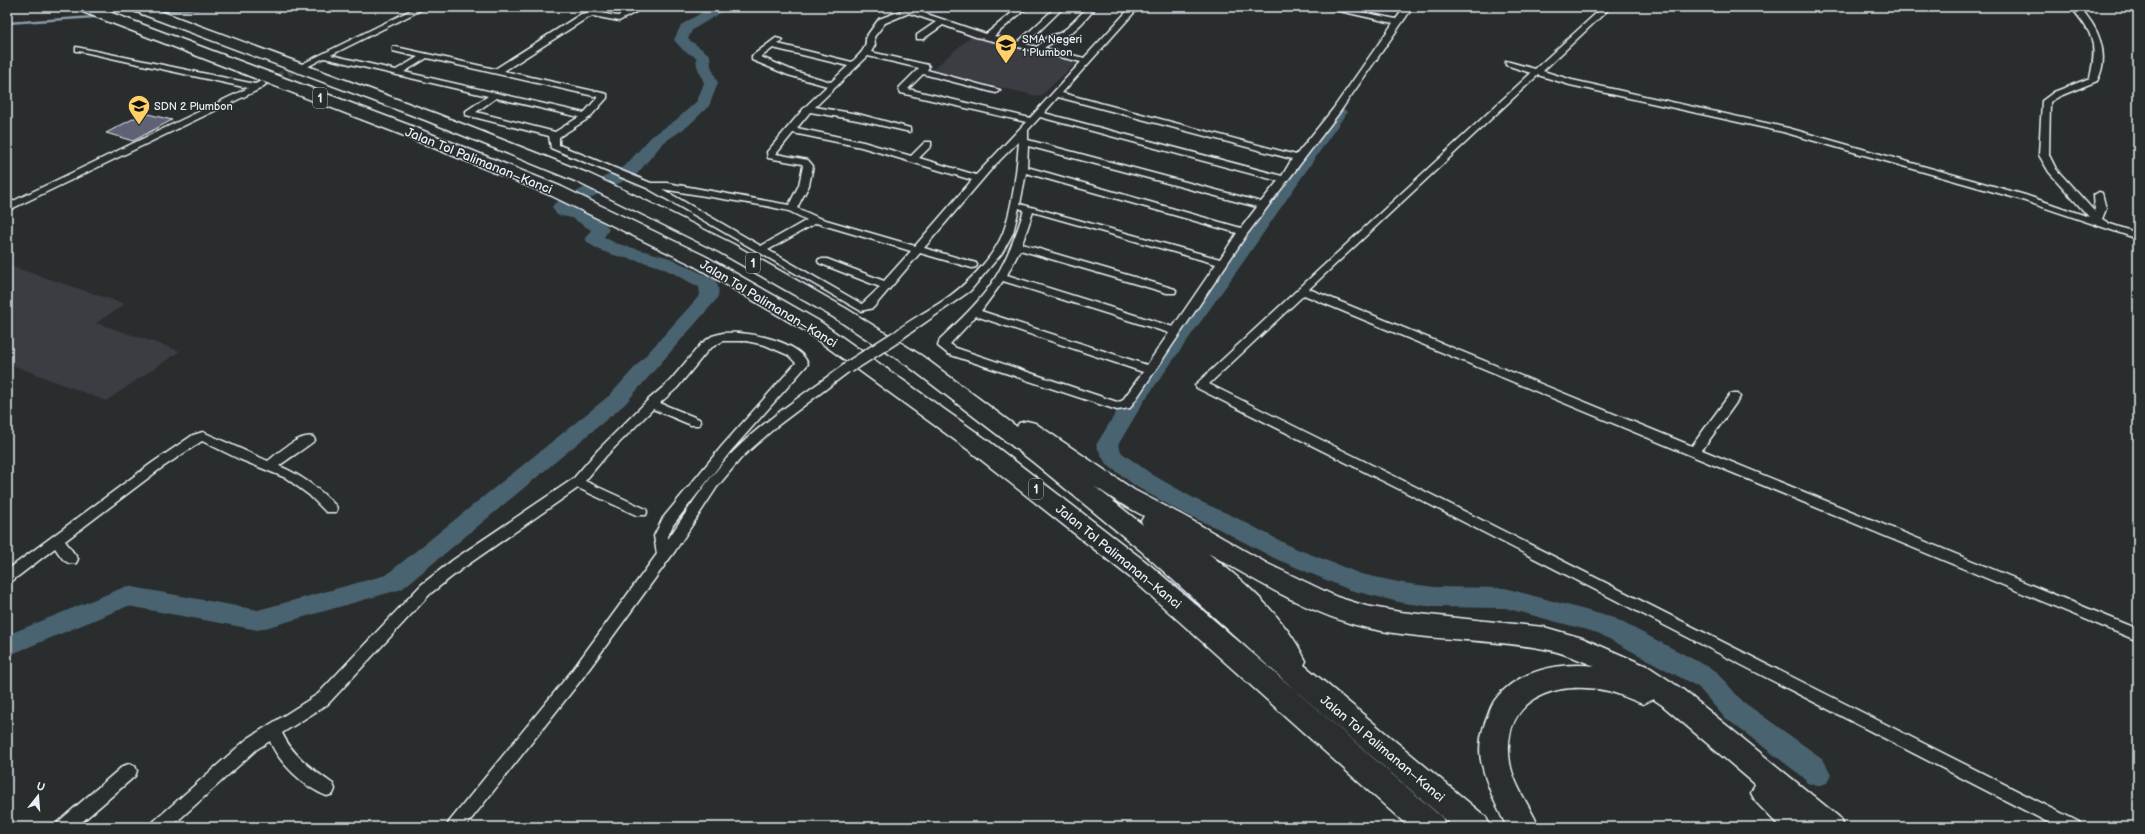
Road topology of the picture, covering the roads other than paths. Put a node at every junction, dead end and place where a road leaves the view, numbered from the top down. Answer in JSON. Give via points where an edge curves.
{"nodes":[{"id":1,"x":83,"y":7,"type":"edge"},
{"id":2,"x":136,"y":7,"type":"edge"},
{"id":3,"x":423,"y":7,"type":"edge"},
{"id":4,"x":600,"y":7,"type":"edge"},
{"id":5,"x":640,"y":7,"type":"edge"},
{"id":6,"x":896,"y":7,"type":"edge"},
{"id":7,"x":1024,"y":7,"type":"edge"},
{"id":8,"x":1060,"y":7,"type":"edge"},
{"id":9,"x":1092,"y":7,"type":"edge"},
{"id":10,"x":1136,"y":7,"type":"edge"},
{"id":11,"x":1326,"y":7,"type":"edge"},
{"id":12,"x":1409,"y":7,"type":"edge"},
{"id":13,"x":1607,"y":7,"type":"edge"},
{"id":14,"x":2075,"y":7,"type":"edge"},
{"id":15,"x":911,"y":8,"type":"edge"},
{"id":16,"x":586,"y":14,"type":"junction"},
{"id":17,"x":943,"y":21,"type":"junction"},
{"id":18,"x":1398,"y":22,"type":"junction"},
{"id":19,"x":920,"y":37,"type":"dead end"},
{"id":20,"x":988,"y":37,"type":"junction"},
{"id":21,"x":1020,"y":45,"type":"junction"},
{"id":22,"x":79,"y":49,"type":"dead end"},
{"id":23,"x":396,"y":49,"type":"dead end"},
{"id":24,"x":1039,"y":49,"type":"junction"},
{"id":25,"x":866,"y":53,"type":"junction"},
{"id":26,"x":324,"y":56,"type":"junction"},
{"id":27,"x":425,"y":56,"type":"junction"},
{"id":28,"x":1086,"y":61,"type":"junction"},
{"id":29,"x":1509,"y":63,"type":"dead end"},
{"id":30,"x":304,"y":65,"type":"tunnel mouth"},
{"id":31,"x":856,"y":65,"type":"junction"},
{"id":32,"x":923,"y":71,"type":"junction"},
{"id":33,"x":398,"y":72,"type":"junction"},
{"id":34,"x":496,"y":72,"type":"junction"},
{"id":35,"x":1538,"y":72,"type":"junction"},
{"id":36,"x":832,"y":85,"type":"junction"},
{"id":37,"x":996,"y":90,"type":"dead end"},
{"id":38,"x":1054,"y":94,"type":"junction"},
{"id":39,"x":495,"y":95,"type":"junction"},
{"id":40,"x":808,"y":109,"type":"junction"},
{"id":41,"x":586,"y":116,"type":"junction"},
{"id":42,"x":1034,"y":117,"type":"junction"},
{"id":43,"x":458,"y":128,"type":"junction"},
{"id":44,"x":791,"y":130,"type":"junction"},
{"id":45,"x":907,"y":130,"type":"dead end"},
{"id":46,"x":1024,"y":130,"type":"junction"},
{"id":47,"x":555,"y":136,"type":"junction"},
{"id":48,"x":435,"y":141,"type":"junction"},
{"id":49,"x":1024,"y":142,"type":"junction"},
{"id":50,"x":928,"y":144,"type":"dead end"},
{"id":51,"x":1298,"y":158,"type":"junction"},
{"id":52,"x":912,"y":160,"type":"junction"},
{"id":53,"x":1022,"y":169,"type":"junction"},
{"id":54,"x":980,"y":179,"type":"junction"},
{"id":55,"x":1284,"y":180,"type":"junction"},
{"id":56,"x":650,"y":186,"type":"junction"},
{"id":57,"x":2099,"y":195,"type":"dead end"},
{"id":58,"x":1015,"y":203,"type":"junction"},
{"id":59,"x":1263,"y":206,"type":"junction"},
{"id":60,"x":7,"y":208,"type":"edge"},
{"id":61,"x":1030,"y":208,"type":"junction"},
{"id":62,"x":792,"y":209,"type":"junction"},
{"id":63,"x":815,"y":220,"type":"junction"},
{"id":64,"x":2097,"y":220,"type":"junction"},
{"id":65,"x":2106,"y":226,"type":"junction"},
{"id":66,"x":1243,"y":232,"type":"junction"},
{"id":67,"x":2138,"y":236,"type":"edge"},
{"id":68,"x":1017,"y":246,"type":"junction"},
{"id":69,"x":761,"y":250,"type":"junction"},
{"id":70,"x":919,"y":250,"type":"junction"},
{"id":71,"x":823,"y":261,"type":"dead end"},
{"id":72,"x":1223,"y":264,"type":"junction"},
{"id":73,"x":972,"y":265,"type":"dead end"},
{"id":74,"x":1001,"y":277,"type":"junction"},
{"id":75,"x":887,"y":286,"type":"junction"},
{"id":76,"x":1302,"y":290,"type":"junction"},
{"id":77,"x":1171,"y":291,"type":"dead end"},
{"id":78,"x":974,"y":312,"type":"junction"},
{"id":79,"x":1176,"y":332,"type":"junction"},
{"id":80,"x":915,"y":361,"type":"junction"},
{"id":81,"x":1150,"y":370,"type":"junction"},
{"id":82,"x":1734,"y":397,"type":"dead end"},
{"id":83,"x":651,"y":404,"type":"junction"},
{"id":84,"x":695,"y":422,"type":"dead end"},
{"id":85,"x":309,"y":440,"type":"dead end"},
{"id":86,"x":1694,"y":452,"type":"junction"},
{"id":87,"x":269,"y":466,"type":"junction"},
{"id":88,"x":577,"y":482,"type":"junction"},
{"id":89,"x":1126,"y":496,"type":"junction"},
{"id":90,"x":331,"y":509,"type":"dead end"},
{"id":91,"x":641,"y":512,"type":"dead end"},
{"id":92,"x":56,"y":540,"type":"junction"},
{"id":93,"x":664,"y":555,"type":"junction"},
{"id":94,"x":71,"y":559,"type":"dead end"},
{"id":95,"x":7,"y":577,"type":"edge"},
{"id":96,"x":2138,"y":635,"type":"edge"},
{"id":97,"x":1307,"y":684,"type":"junction"},
{"id":98,"x":272,"y":730,"type":"junction"},
{"id":99,"x":129,"y":771,"type":"dead end"},
{"id":100,"x":327,"y":789,"type":"dead end"},
{"id":101,"x":64,"y":827,"type":"edge"},
{"id":102,"x":159,"y":827,"type":"edge"},
{"id":103,"x":455,"y":827,"type":"edge"},
{"id":104,"x":1431,"y":827,"type":"edge"},
{"id":105,"x":1475,"y":827,"type":"edge"},
{"id":106,"x":1524,"y":827,"type":"edge"},
{"id":107,"x":1801,"y":827,"type":"edge"},
{"id":108,"x":1828,"y":827,"type":"edge"},
{"id":109,"x":2073,"y":827,"type":"edge"}],
"edges":[{"from":1,"to":48,"type":"highway","name":"Jalan Tol Palimanan–Kanci","number":"1"},
{"from":2,"to":43,"type":"highway","name":"Jalan Tol Palimanan–Kanci","number":"1"},
{"from":3,"to":26,"type":"street"},
{"from":4,"to":16,"type":"street"},
{"from":5,"to":16,"type":"street","via":[[619,20]]},
{"from":6,"to":15,"type":"street"},
{"from":7,"to":20,"type":"street"},
{"from":8,"to":21,"type":"street"},
{"from":9,"to":24,"type":"street","via":[[1070,30],[1050,39]]},
{"from":10,"to":28,"type":"street"},
{"from":11,"to":18,"type":"street"},
{"from":12,"to":18,"type":"street"},
{"from":13,"to":35,"type":"street"},
{"from":14,"to":64,"type":"street","via":[[2089,22],[2099,43],[2100,58],[2094,79],[2046,101],[2044,155],[2052,170]]},
{"from":15,"to":17,"type":"street"},
{"from":15,"to":25,"type":"street","via":[[882,21],[870,37],[871,45]]},
{"from":16,"to":34,"type":"street"},
{"from":17,"to":19,"type":"street"},
{"from":17,"to":20,"type":"street"},
{"from":18,"to":51,"type":"street","via":[[1339,106]]},
{"from":20,"to":21,"type":"street"},
{"from":21,"to":24,"type":"street"},
{"from":22,"to":60,"type":"street","via":[[259,85]]},
{"from":23,"to":27,"type":"street"},
{"from":24,"to":28,"type":"street"},
{"from":25,"to":31,"type":"street"},
{"from":25,"to":32,"type":"street","via":[[925,67]]},
{"from":26,"to":30,"type":"street"},
{"from":26,"to":33,"type":"street"},
{"from":27,"to":33,"type":"street"},
{"from":27,"to":34,"type":"street"},
{"from":28,"to":38,"type":"street"},
{"from":29,"to":35,"type":"street"},
{"from":31,"to":36,"type":"street"},
{"from":31,"to":36,"type":"street","via":[[775,43],[755,58],[791,73]]},
{"from":32,"to":37,"type":"street"},
{"from":32,"to":42,"type":"street","via":[[903,90],[952,104]]},
{"from":33,"to":39,"type":"street"},
{"from":34,"to":41,"type":"street","via":[[604,96]]},
{"from":35,"to":65,"type":"street","via":[[1570,82],[1785,130],[2022,197]]},
{"from":35,"to":76,"type":"street","via":[[1500,104]]},
{"from":36,"to":40,"type":"street"},
{"from":38,"to":42,"type":"street"},
{"from":38,"to":51,"type":"street"},
{"from":39,"to":41,"type":"street"},
{"from":39,"to":47,"type":"street","via":[[469,113]]},
{"from":40,"to":44,"type":"street"},
{"from":40,"to":45,"type":"street"},
{"from":41,"to":47,"type":"street"},
{"from":42,"to":46,"type":"street"},
{"from":42,"to":55,"type":"street"},
{"from":43,"to":48,"type":"highway"},
{"from":43,"to":80,"type":"highway","name":"Jalan Tol Palimanan–Kanci","number":"1","via":[[582,177],[733,252],[840,313]]},
{"from":44,"to":52,"type":"street","via":[[842,140]]},
{"from":44,"to":62,"type":"street","via":[[770,155],[805,162],[808,166],[804,184]]},
{"from":46,"to":49,"type":"street"},
{"from":46,"to":54,"type":"street"},
{"from":47,"to":56,"type":"street","via":[[554,146]]},
{"from":48,"to":104,"type":"highway","name":"Jalan Tol Palimanan–Kanci","number":"1","via":[[599,211],[698,260],[812,326],[978,444],[1141,572]]},
{"from":49,"to":53,"type":"street"},
{"from":49,"to":59,"type":"street"},
{"from":50,"to":52,"type":"street"},
{"from":51,"to":55,"type":"street"},
{"from":52,"to":54,"type":"street"},
{"from":53,"to":58,"type":"street"},
{"from":53,"to":66,"type":"street"},
{"from":54,"to":70,"type":"street"},
{"from":55,"to":59,"type":"street"},
{"from":56,"to":62,"type":"street","via":[[682,188]]},
{"from":56,"to":69,"type":"street"},
{"from":57,"to":64,"type":"street","via":[[2101,209]]},
{"from":58,"to":61,"type":"street"},
{"from":58,"to":93,"type":"street","bridge":true,"via":[[1008,233],[981,274],[947,303],[849,367],[773,423],[738,454],[712,484]]},
{"from":59,"to":66,"type":"street"},
{"from":61,"to":68,"type":"street"},
{"from":61,"to":72,"type":"street"},
{"from":62,"to":63,"type":"street"},
{"from":63,"to":69,"type":"street"},
{"from":63,"to":70,"type":"street"},
{"from":64,"to":65,"type":"street"},
{"from":65,"to":67,"type":"street"},
{"from":66,"to":72,"type":"street"},
{"from":68,"to":74,"type":"street"},
{"from":68,"to":77,"type":"street"},
{"from":69,"to":75,"type":"street","via":[[857,307],[869,306]]},
{"from":70,"to":73,"type":"street"},
{"from":70,"to":75,"type":"street"},
{"from":71,"to":75,"type":"street"},
{"from":72,"to":79,"type":"street"},
{"from":74,"to":78,"type":"street"},
{"from":74,"to":79,"type":"street"},
{"from":76,"to":86,"type":"street"},
{"from":76,"to":109,"type":"street","via":[[1201,385],[1341,453]]},
{"from":78,"to":81,"type":"street"},
{"from":78,"to":81,"type":"street","via":[[944,342],[946,348],[1117,406],[1126,405]]},
{"from":79,"to":81,"type":"street"},
{"from":80,"to":89,"type":"highway","via":[[1053,445]]},
{"from":80,"to":97,"type":"highway","name":"Jalan Tol Palimanan–Kanci","number":"1","via":[[1149,542]]},
{"from":82,"to":86,"type":"street"},
{"from":83,"to":84,"type":"street"},
{"from":83,"to":88,"type":"street"},
{"from":83,"to":93,"type":"street","via":[[676,383],[703,350],[716,339],[727,337],[759,340],[783,347],[797,356],[802,364],[726,449],[668,522],[661,536]]},
{"from":85,"to":87,"type":"street"},
{"from":86,"to":96,"type":"street"},
{"from":87,"to":90,"type":"street","via":[[290,475],[314,492]]},
{"from":87,"to":92,"type":"street","via":[[209,438],[201,437],[156,466]]},
{"from":88,"to":91,"type":"street"},
{"from":88,"to":98,"type":"street","via":[[426,589],[331,692]]},
{"from":89,"to":97,"type":"highway","via":[[1251,604],[1285,647]]},
{"from":89,"to":108,"type":"highway","via":[[1259,571],[1329,605],[1366,617],[1400,623],[1544,638],[1606,659],[1639,675],[1672,697]]},
{"from":92,"to":94,"type":"street"},
{"from":92,"to":95,"type":"street"},
{"from":93,"to":103,"type":"street","via":[[576,676]]},
{"from":97,"to":105,"type":"highway","name":"Jalan Tol Palimanan–Kanci","number":"1"},
{"from":98,"to":100,"type":"street","via":[[289,758]]},
{"from":98,"to":102,"type":"street","via":[[252,744]]},
{"from":99,"to":101,"type":"street"},
{"from":106,"to":107,"type":"highway","via":[[1497,773],[1494,753],[1499,716],[1509,702],[1535,683],[1575,674],[1628,684],[1659,700],[1695,726]]}]}
